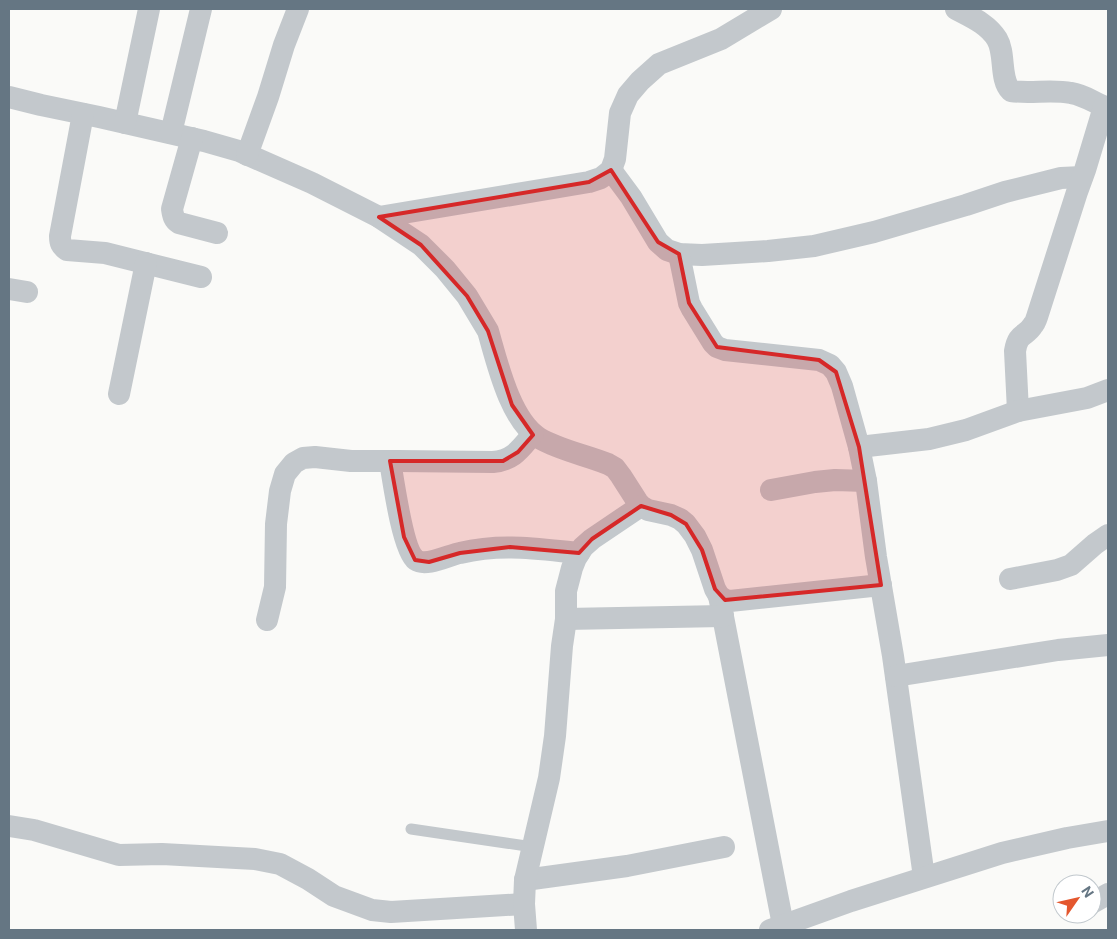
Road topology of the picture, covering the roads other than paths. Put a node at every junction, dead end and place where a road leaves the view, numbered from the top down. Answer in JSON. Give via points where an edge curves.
{"nodes":[{"id":1,"x":149,"y":9,"type":"edge"},
{"id":2,"x":201,"y":9,"type":"edge"},
{"id":3,"x":298,"y":9,"type":"edge"},
{"id":4,"x":771,"y":9,"type":"edge"},
{"id":5,"x":956,"y":9,"type":"edge"},
{"id":6,"x":985,"y":15,"type":"edge"},
{"id":7,"x":9,"y":97,"type":"edge"},
{"id":8,"x":1106,"y":107,"type":"edge"},
{"id":9,"x":84,"y":114,"type":"junction"},
{"id":10,"x":125,"y":123,"type":"junction"},
{"id":11,"x":181,"y":136,"type":"junction"},
{"id":12,"x":247,"y":155,"type":"junction"},
{"id":13,"x":611,"y":170,"type":"junction"},
{"id":14,"x":1082,"y":178,"type":"junction"},
{"id":15,"x":379,"y":217,"type":"junction"},
{"id":16,"x":217,"y":233,"type":"dead end"},
{"id":17,"x":679,"y":254,"type":"junction"},
{"id":18,"x":146,"y":264,"type":"junction"},
{"id":19,"x":201,"y":277,"type":"dead end"},
{"id":20,"x":1108,"y":390,"type":"edge"},
{"id":21,"x":119,"y":394,"type":"dead end"},
{"id":22,"x":1018,"y":411,"type":"junction"},
{"id":23,"x":533,"y":434,"type":"junction"},
{"id":24,"x":859,"y":447,"type":"junction"},
{"id":25,"x":390,"y":461,"type":"junction"},
{"id":26,"x":866,"y":481,"type":"junction"},
{"id":27,"x":771,"y":490,"type":"dead end"},
{"id":28,"x":641,"y":506,"type":"junction"},
{"id":29,"x":1108,"y":535,"type":"edge"},
{"id":30,"x":579,"y":554,"type":"junction"},
{"id":31,"x":1010,"y":579,"type":"dead end"},
{"id":32,"x":881,"y":585,"type":"junction"},
{"id":33,"x":721,"y":606,"type":"junction"},
{"id":34,"x":566,"y":619,"type":"junction"},
{"id":35,"x":266,"y":620,"type":"dead end"},
{"id":36,"x":1108,"y":645,"type":"edge"},
{"id":37,"x":896,"y":676,"type":"junction"},
{"id":38,"x":9,"y":826,"type":"edge"},
{"id":39,"x":411,"y":828,"type":"dead end"},
{"id":40,"x":1108,"y":831,"type":"edge"},
{"id":41,"x":533,"y":846,"type":"junction"},
{"id":42,"x":724,"y":847,"type":"dead end"},
{"id":43,"x":924,"y":877,"type":"junction"},
{"id":44,"x":525,"y":880,"type":"junction"},
{"id":45,"x":524,"y":904,"type":"junction"},
{"id":46,"x":780,"y":929,"type":"edge"},
{"id":47,"x":526,"y":930,"type":"edge"}],
"edges":[{"from":1,"to":10,"type":"street"},
{"from":2,"to":11,"type":"street"},
{"from":3,"to":12,"type":"street"},
{"from":4,"to":13,"type":"street","via":[[721,39],[658,64],[640,81],[628,95],[620,113]]},
{"from":5,"to":6,"type":"street"},
{"from":6,"to":8,"type":"street","via":[[985,25],[998,41],[1006,84],[1011,91],[1072,93]]},
{"from":7,"to":9,"type":"street"},
{"from":8,"to":14,"type":"street"},
{"from":9,"to":10,"type":"street"},
{"from":9,"to":18,"type":"street","via":[[60,236],[62,247],[105,253]]},
{"from":10,"to":11,"type":"street"},
{"from":11,"to":12,"type":"street"},
{"from":11,"to":16,"type":"street","via":[[172,209],[175,221]]},
{"from":12,"to":15,"type":"street"},
{"from":13,"to":15,"type":"street","via":[[589,182]]},
{"from":13,"to":17,"type":"street","via":[[658,242]]},
{"from":14,"to":17,"type":"street","via":[[1061,178],[1013,190],[874,232],[814,246]]},
{"from":14,"to":22,"type":"street","via":[[1037,318],[1016,345]]},
{"from":15,"to":23,"type":"street","via":[[421,245],[467,296],[488,331],[512,405]]},
{"from":17,"to":24,"type":"street","via":[[689,303],[713,343],[725,350],[819,360],[830,365],[842,386]]},
{"from":18,"to":19,"type":"street"},
{"from":18,"to":21,"type":"street"},
{"from":20,"to":22,"type":"street","via":[[1087,398]]},
{"from":22,"to":24,"type":"street","via":[[966,430],[929,439]]},
{"from":23,"to":25,"type":"street","via":[[518,452],[503,461]]},
{"from":23,"to":28,"type":"street","via":[[552,445],[615,468]]},
{"from":24,"to":26,"type":"street"},
{"from":25,"to":30,"type":"street","via":[[404,537],[415,560],[429,562],[460,553],[510,547]]},
{"from":25,"to":35,"type":"street","via":[[315,457],[294,462],[285,474],[280,491],[275,587]]},
{"from":26,"to":27,"type":"street","via":[[835,480]]},
{"from":26,"to":32,"type":"street"},
{"from":28,"to":30,"type":"street","via":[[592,539]]},
{"from":28,"to":33,"type":"street","via":[[671,515],[686,524],[702,550]]},
{"from":29,"to":31,"type":"street","via":[[1072,565]]},
{"from":30,"to":34,"type":"street","via":[[566,591]]},
{"from":32,"to":33,"type":"street","via":[[725,600]]},
{"from":32,"to":37,"type":"street"},
{"from":33,"to":34,"type":"street"},
{"from":33,"to":46,"type":"street"},
{"from":34,"to":41,"type":"street","via":[[549,778]]},
{"from":36,"to":37,"type":"street"},
{"from":37,"to":43,"type":"street"},
{"from":38,"to":45,"type":"street","via":[[119,854],[255,859],[280,864],[334,896],[372,910],[391,912]]},
{"from":39,"to":41,"type":"lane"},
{"from":40,"to":43,"type":"street","via":[[1002,853]]},
{"from":41,"to":44,"type":"street"},
{"from":42,"to":44,"type":"street","via":[[627,866]]},
{"from":43,"to":46,"type":"street"},
{"from":44,"to":45,"type":"street"},
{"from":45,"to":47,"type":"street"}]}
